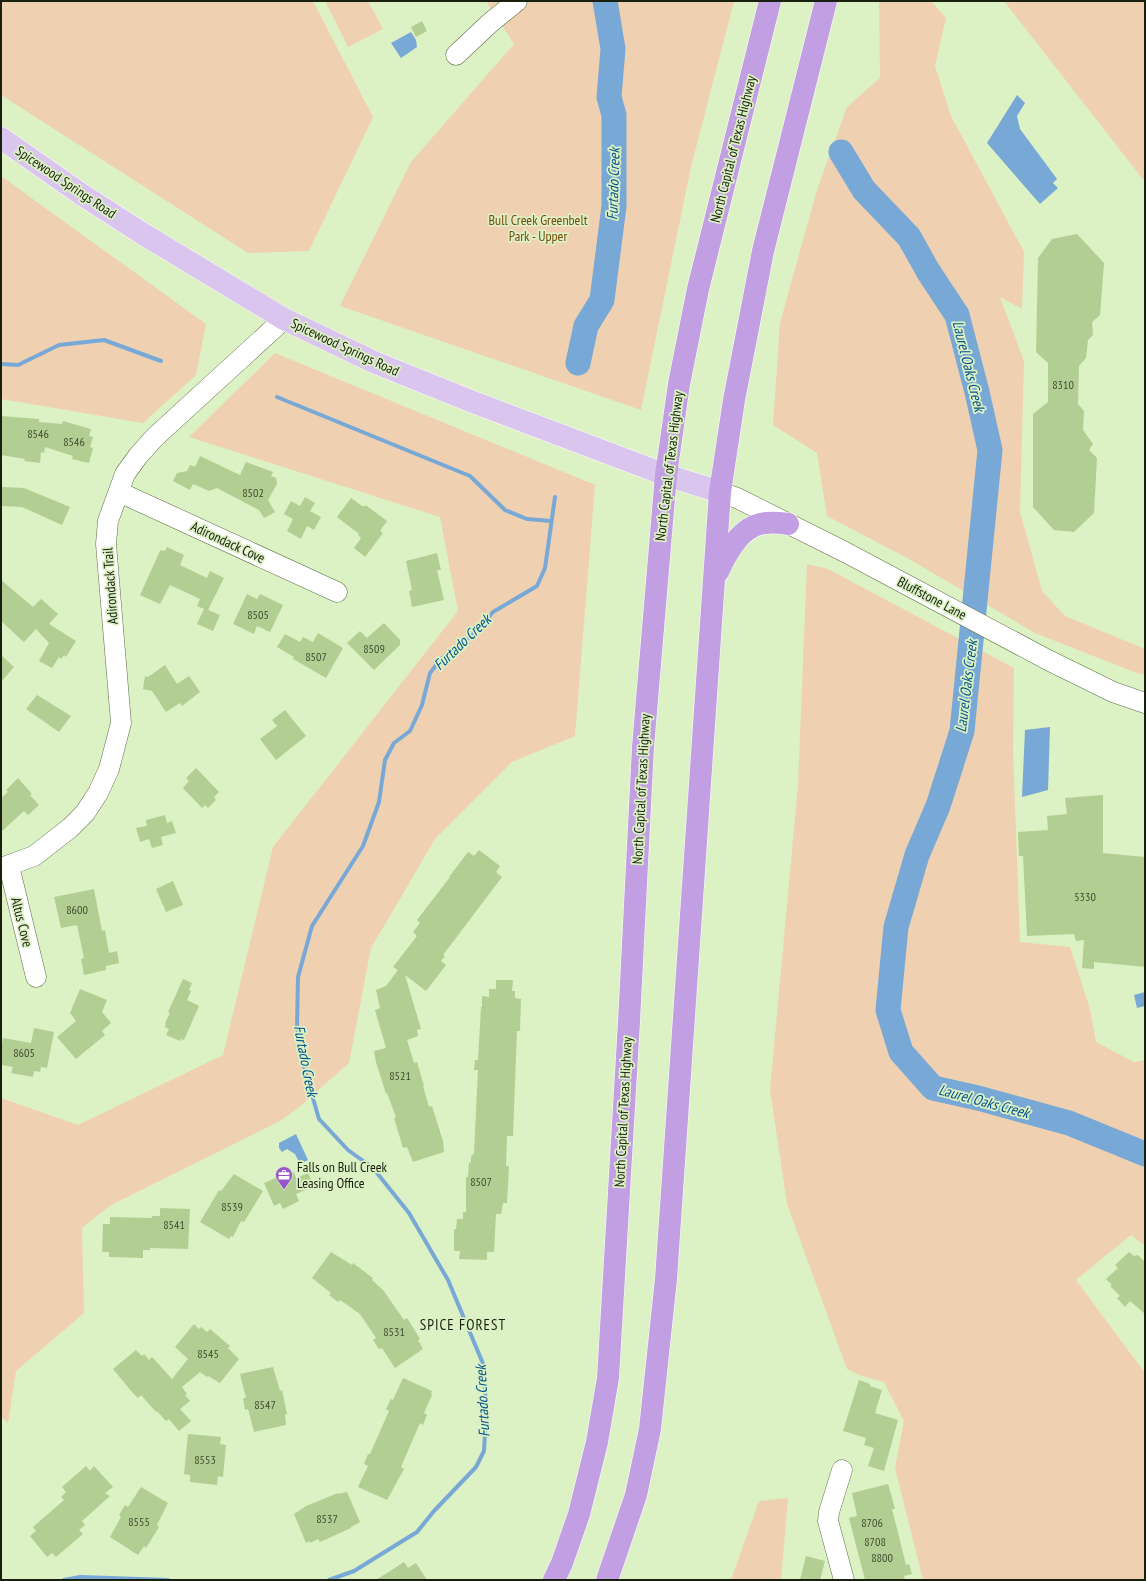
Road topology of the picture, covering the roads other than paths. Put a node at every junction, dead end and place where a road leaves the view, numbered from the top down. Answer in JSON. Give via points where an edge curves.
{"nodes":[{"id":1,"x":517,"y":1,"type":"edge"},
{"id":2,"x":770,"y":1,"type":"edge"},
{"id":3,"x":826,"y":1,"type":"edge"},
{"id":4,"x":456,"y":55,"type":"dead end"},
{"id":5,"x":1,"y":138,"type":"edge"},
{"id":6,"x":284,"y":319,"type":"junction"},
{"id":7,"x":666,"y":475,"type":"junction"},
{"id":8,"x":119,"y":492,"type":"junction"},
{"id":9,"x":720,"y":492,"type":"junction"},
{"id":10,"x":788,"y":524,"type":"junction"},
{"id":11,"x":714,"y":578,"type":"junction"},
{"id":12,"x":337,"y":592,"type":"dead end"},
{"id":13,"x":1145,"y":702,"type":"edge"},
{"id":14,"x":5,"y":867,"type":"edge"},
{"id":15,"x":36,"y":977,"type":"dead end"},
{"id":16,"x":842,"y":1470,"type":"dead end"},
{"id":17,"x":554,"y":1580,"type":"edge"},
{"id":18,"x":608,"y":1580,"type":"edge"},
{"id":19,"x":844,"y":1580,"type":"edge"}],
"edges":[{"from":1,"to":4,"type":"street"},
{"from":2,"to":7,"type":"highway","name":"North Capital of Texas Highway","via":[[698,289],[679,384]]},
{"from":3,"to":9,"type":"highway","via":[[763,251],[735,393]]},
{"from":5,"to":6,"type":"main road","name":"Spicewood Springs Road","via":[[100,206]]},
{"from":6,"to":7,"type":"main road","name":"Spicewood Springs Road","via":[[376,363]]},
{"from":6,"to":8,"type":"street","name":"Adirondack Trail","via":[[155,437],[126,474]]},
{"from":7,"to":9,"type":"main road","name":"Spicewood Springs Road"},
{"from":7,"to":17,"type":"highway","name":"North Capital of Texas Highway","via":[[642,747],[608,1378],[597,1442],[579,1514]]},
{"from":8,"to":12,"type":"street","name":"Adirondack Cove"},
{"from":8,"to":14,"type":"street","name":"Adirondack Trail","via":[[108,521],[106,544],[121,723],[117,743],[109,769],[85,813],[34,856]]},
{"from":9,"to":10,"type":"street","name":"Bluffstone Lane"},
{"from":9,"to":11,"type":"highway"},
{"from":10,"to":11,"type":"highway","via":[[765,523],[752,527],[739,536]]},
{"from":10,"to":13,"type":"street","name":"Bluffstone Lane","via":[[1048,660],[1113,692]]},
{"from":11,"to":18,"type":"highway","via":[[666,1279],[651,1421],[636,1495]]},
{"from":14,"to":15,"type":"street","name":"Altus Cove"},
{"from":16,"to":19,"type":"street","via":[[828,1512],[828,1521]]}]}
